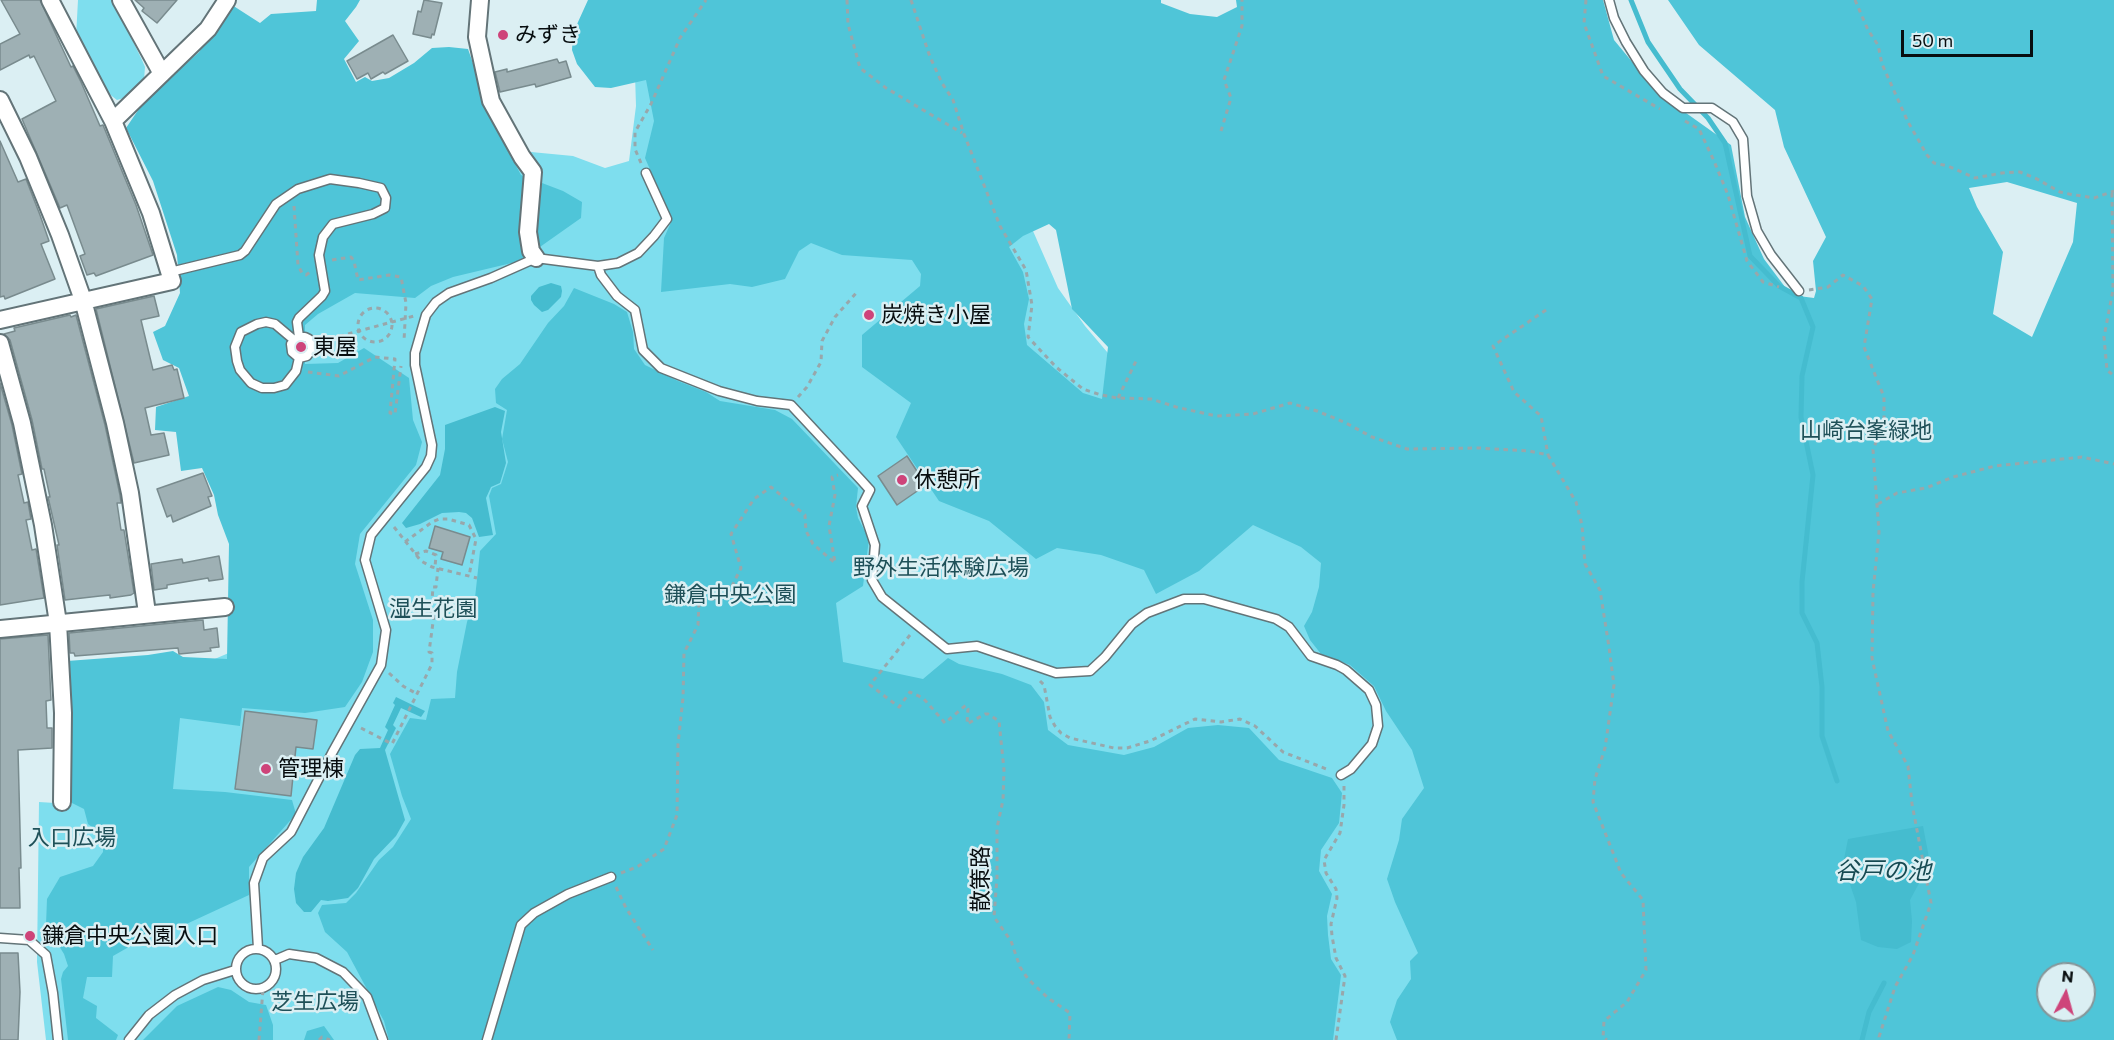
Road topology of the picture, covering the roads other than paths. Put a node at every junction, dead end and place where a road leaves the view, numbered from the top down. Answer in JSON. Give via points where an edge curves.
{"nodes":[{"id":1,"x":50,"y":0,"type":"edge"},
{"id":2,"x":121,"y":0,"type":"edge"},
{"id":3,"x":227,"y":0,"type":"edge"},
{"id":4,"x":480,"y":0,"type":"edge"},
{"id":5,"x":1609,"y":0,"type":"edge"},
{"id":6,"x":161,"y":72,"type":"junction"},
{"id":7,"x":0,"y":100,"type":"edge"},
{"id":8,"x":113,"y":121,"type":"junction"},
{"id":9,"x":646,"y":173,"type":"road end"},
{"id":10,"x":536,"y":258,"type":"junction"},
{"id":11,"x":598,"y":266,"type":"junction"},
{"id":12,"x":170,"y":272,"type":"junction"},
{"id":13,"x":1799,"y":291,"type":"road end"},
{"id":14,"x":83,"y":300,"type":"junction"},
{"id":15,"x":0,"y":320,"type":"edge"},
{"id":16,"x":297,"y":338,"type":"junction"},
{"id":17,"x":0,"y":343,"type":"edge"},
{"id":18,"x":299,"y":358,"type":"junction"},
{"id":19,"x":225,"y":607,"type":"dead end"},
{"id":20,"x":147,"y":613,"type":"junction"},
{"id":21,"x":58,"y":623,"type":"junction"},
{"id":22,"x":0,"y":629,"type":"edge"},
{"id":23,"x":1341,"y":776,"type":"road end"},
{"id":24,"x":62,"y":802,"type":"dead end"},
{"id":25,"x":611,"y":877,"type":"road end"},
{"id":26,"x":0,"y":938,"type":"edge"},
{"id":27,"x":258,"y":948,"type":"junction"},
{"id":28,"x":275,"y":960,"type":"junction"},
{"id":29,"x":235,"y":970,"type":"junction"},
{"id":30,"x":58,"y":1040,"type":"edge"},
{"id":31,"x":129,"y":1040,"type":"edge"},
{"id":32,"x":383,"y":1040,"type":"edge"},
{"id":33,"x":487,"y":1040,"type":"edge"}],
"edges":[{"from":1,"to":8,"type":"street"},
{"from":2,"to":6,"type":"street"},
{"from":3,"to":6,"type":"street","via":[[208,29]]},
{"from":4,"to":10,"type":"street","via":[[477,37],[491,101],[532,172],[528,232]]},
{"from":5,"to":13,"type":"lane","via":[[1626,42],[1664,93],[1683,108],[1712,108],[1733,122],[1743,140],[1747,196],[1757,231]]},
{"from":6,"to":8,"type":"street"},
{"from":7,"to":14,"type":"street","via":[[28,157]]},
{"from":8,"to":12,"type":"street","via":[[151,213]]},
{"from":9,"to":11,"type":"lane","via":[[667,219],[638,253],[618,263]]},
{"from":10,"to":11,"type":"lane"},
{"from":10,"to":27,"type":"lane","via":[[450,293],[426,315],[415,364],[431,456],[371,535],[365,560],[386,630],[381,665],[291,832],[263,858],[254,883]]},
{"from":11,"to":23,"type":"lane","via":[[617,296],[635,310],[643,350],[661,368],[719,391],[791,405],[870,490],[862,506],[875,545],[872,580],[882,597],[948,649],[977,646],[1056,673],[1090,671],[1132,624],[1147,613],[1184,599],[1204,599],[1276,619],[1289,627],[1311,656],[1346,670],[1369,690],[1376,705],[1378,726],[1372,744]]},
{"from":12,"to":14,"type":"street","via":[[172,281]]},
{"from":12,"to":16,"type":"lane","via":[[240,255],[276,204],[294,192],[330,179],[381,189],[386,198],[385,208],[333,224],[323,237],[318,255],[325,291],[299,318]]},
{"from":14,"to":15,"type":"street"},
{"from":14,"to":20,"type":"street","via":[[130,493]]},
{"from":16,"to":18,"type":"lane","via":[[291,344],[292,352]]},
{"from":16,"to":18,"type":"lane","via":[[309,339],[312,344],[311,353]]},
{"from":16,"to":18,"type":"lane","via":[[266,322],[241,332],[235,347],[240,370],[251,383],[262,388],[285,385],[296,371]]},
{"from":17,"to":21,"type":"street","via":[[22,423]]},
{"from":19,"to":20,"type":"street"},
{"from":20,"to":21,"type":"street"},
{"from":21,"to":22,"type":"street"},
{"from":21,"to":24,"type":"street"},
{"from":25,"to":33,"type":"lane","via":[[568,894],[520,925]]},
{"from":26,"to":30,"type":"lane","via":[[29,940],[46,956]]},
{"from":27,"to":28,"type":"lane"},
{"from":27,"to":29,"type":"lane","via":[[239,957]]},
{"from":28,"to":29,"type":"lane","via":[[274,980],[256,990],[244,986]]},
{"from":28,"to":32,"type":"lane","via":[[289,954],[316,958],[343,972],[367,997]]},
{"from":29,"to":31,"type":"lane","via":[[203,980],[175,995],[149,1015]]}]}
